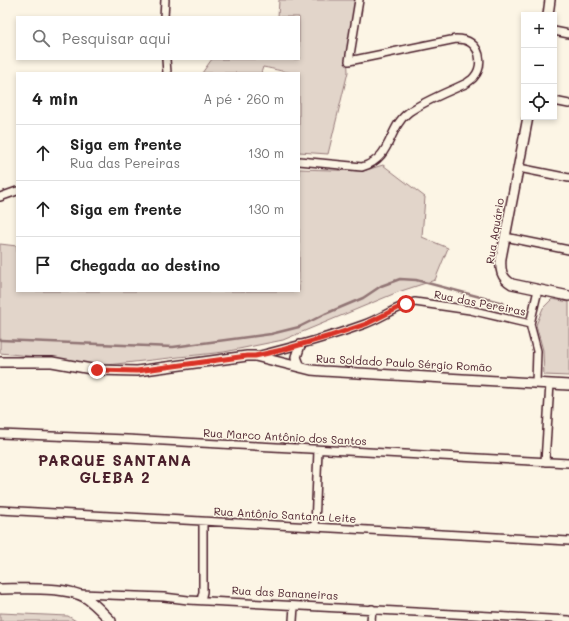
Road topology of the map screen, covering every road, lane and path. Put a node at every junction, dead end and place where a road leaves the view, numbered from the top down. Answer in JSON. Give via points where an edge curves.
{"nodes":[{"id":1,"x":165,"y":0,"type":"edge"},
{"id":2,"x":359,"y":0,"type":"edge"},
{"id":3,"x":550,"y":0,"type":"edge"},
{"id":4,"x":548,"y":12,"type":"edge"},
{"id":5,"x":164,"y":16,"type":"edge"},
{"id":6,"x":557,"y":32,"type":"edge"},
{"id":7,"x":569,"y":34,"type":"edge"},
{"id":8,"x":166,"y":60,"type":"edge"},
{"id":9,"x":167,"y":72,"type":"edge"},
{"id":10,"x":557,"y":102,"type":"edge"},
{"id":11,"x":569,"y":104,"type":"edge"},
{"id":12,"x":527,"y":120,"type":"edge"},
{"id":13,"x":300,"y":161,"type":"edge"},
{"id":14,"x":519,"y":168,"type":"junction"},
{"id":15,"x":569,"y":178,"type":"edge"},
{"id":16,"x":16,"y":191,"type":"edge"},
{"id":17,"x":0,"y":197,"type":"edge"},
{"id":18,"x":505,"y":237,"type":"junction"},
{"id":19,"x":569,"y":250,"type":"edge"},
{"id":20,"x":538,"y":290,"type":"junction"},
{"id":21,"x":569,"y":296,"type":"edge"},
{"id":22,"x":530,"y":324,"type":"junction"},
{"id":23,"x":300,"y":345,"type":"junction"},
{"id":24,"x":255,"y":356,"type":"junction"},
{"id":25,"x":0,"y":362,"type":"edge"},
{"id":26,"x":300,"y":367,"type":"junction"},
{"id":27,"x":536,"y":383,"type":"junction"},
{"id":28,"x":550,"y":384,"type":"junction"},
{"id":29,"x":569,"y":385,"type":"edge"},
{"id":30,"x":0,"y":434,"type":"edge"},
{"id":31,"x":318,"y":450,"type":"junction"},
{"id":32,"x":545,"y":462,"type":"junction"},
{"id":33,"x":569,"y":463,"type":"edge"},
{"id":34,"x":0,"y":510,"type":"edge"},
{"id":35,"x":203,"y":522,"type":"junction"},
{"id":36,"x":315,"y":527,"type":"junction"},
{"id":37,"x":569,"y":541,"type":"edge"},
{"id":38,"x":0,"y":589,"type":"edge"},
{"id":39,"x":78,"y":594,"type":"junction"},
{"id":40,"x":201,"y":600,"type":"junction"},
{"id":41,"x":294,"y":606,"type":"junction"},
{"id":42,"x":372,"y":610,"type":"junction"},
{"id":43,"x":569,"y":620,"type":"edge"},
{"id":44,"x":111,"y":621,"type":"edge"},
{"id":45,"x":293,"y":621,"type":"edge"},
{"id":46,"x":371,"y":621,"type":"edge"}],
"edges":[{"from":1,"to":5,"type":"street"},
{"from":2,"to":13,"type":"street","via":[[349,61],[452,39],[472,44],[479,56],[479,70],[467,83],[409,112],[399,122],[376,161],[362,167]]},
{"from":3,"to":4,"type":"street"},
{"from":6,"to":7,"type":"street"},
{"from":8,"to":9,"type":"street"},
{"from":10,"to":11,"type":"street"},
{"from":12,"to":14,"type":"street","name":"Rua Aquário"},
{"from":14,"to":15,"type":"street"},
{"from":14,"to":18,"type":"street","name":"Rua Aquário"},
{"from":16,"to":17,"type":"street"},
{"from":18,"to":19,"type":"street"},
{"from":18,"to":20,"type":"street","name":"Rua Aquário","via":[[501,273],[512,284]]},
{"from":20,"to":21,"type":"street"},
{"from":20,"to":22,"type":"street"},
{"from":22,"to":23,"type":"street","name":"Rua das Pereiras","via":[[470,310],[415,302],[366,324]]},
{"from":22,"to":27,"type":"street","name":"Rua das Pereiras","via":[[537,351]]},
{"from":23,"to":24,"type":"street","name":"Rua das Pereiras"},
{"from":23,"to":26,"type":"street","via":[[296,357]]},
{"from":24,"to":25,"type":"street","name":"Rua Soldado Paulo Sérgio Romão","via":[[137,371],[97,370],[52,362]]},
{"from":24,"to":26,"type":"street","name":"Rua Soldado Paulo Sérgio Romão"},
{"from":26,"to":27,"type":"street","name":"Rua Soldado Paulo Sérgio Romão","via":[[323,371]]},
{"from":27,"to":28,"type":"street","name":"Rua Soldado Paulo Sérgio Romão"},
{"from":28,"to":29,"type":"street","name":"Rua Soldado Paulo Sérgio Romão"},
{"from":28,"to":32,"type":"street"},
{"from":30,"to":31,"type":"street","name":"Rua Marco Antônio dos Santos"},
{"from":31,"to":32,"type":"street","name":"Rua Marco Antônio dos Santos"},
{"from":31,"to":36,"type":"street"},
{"from":32,"to":33,"type":"street","name":"Rua Marco Antônio dos Santos"},
{"from":34,"to":35,"type":"street","name":"Rua Antônio Santana Leite"},
{"from":35,"to":36,"type":"street","name":"Rua Antônio Santana Leite"},
{"from":35,"to":40,"type":"street"},
{"from":36,"to":37,"type":"street","name":"Rua Antônio Santana Leite"},
{"from":38,"to":39,"type":"street","name":"Rua das Bananeiras","via":[[49,589]]},
{"from":39,"to":40,"type":"street","name":"Rua das Bananeiras"},
{"from":39,"to":44,"type":"street"},
{"from":40,"to":41,"type":"street","name":"Rua das Bananeiras"},
{"from":41,"to":42,"type":"street","name":"Rua das Bananeiras"},
{"from":41,"to":45,"type":"street"},
{"from":42,"to":43,"type":"street","name":"Rua das Bananeiras"},
{"from":42,"to":46,"type":"street"}]}
